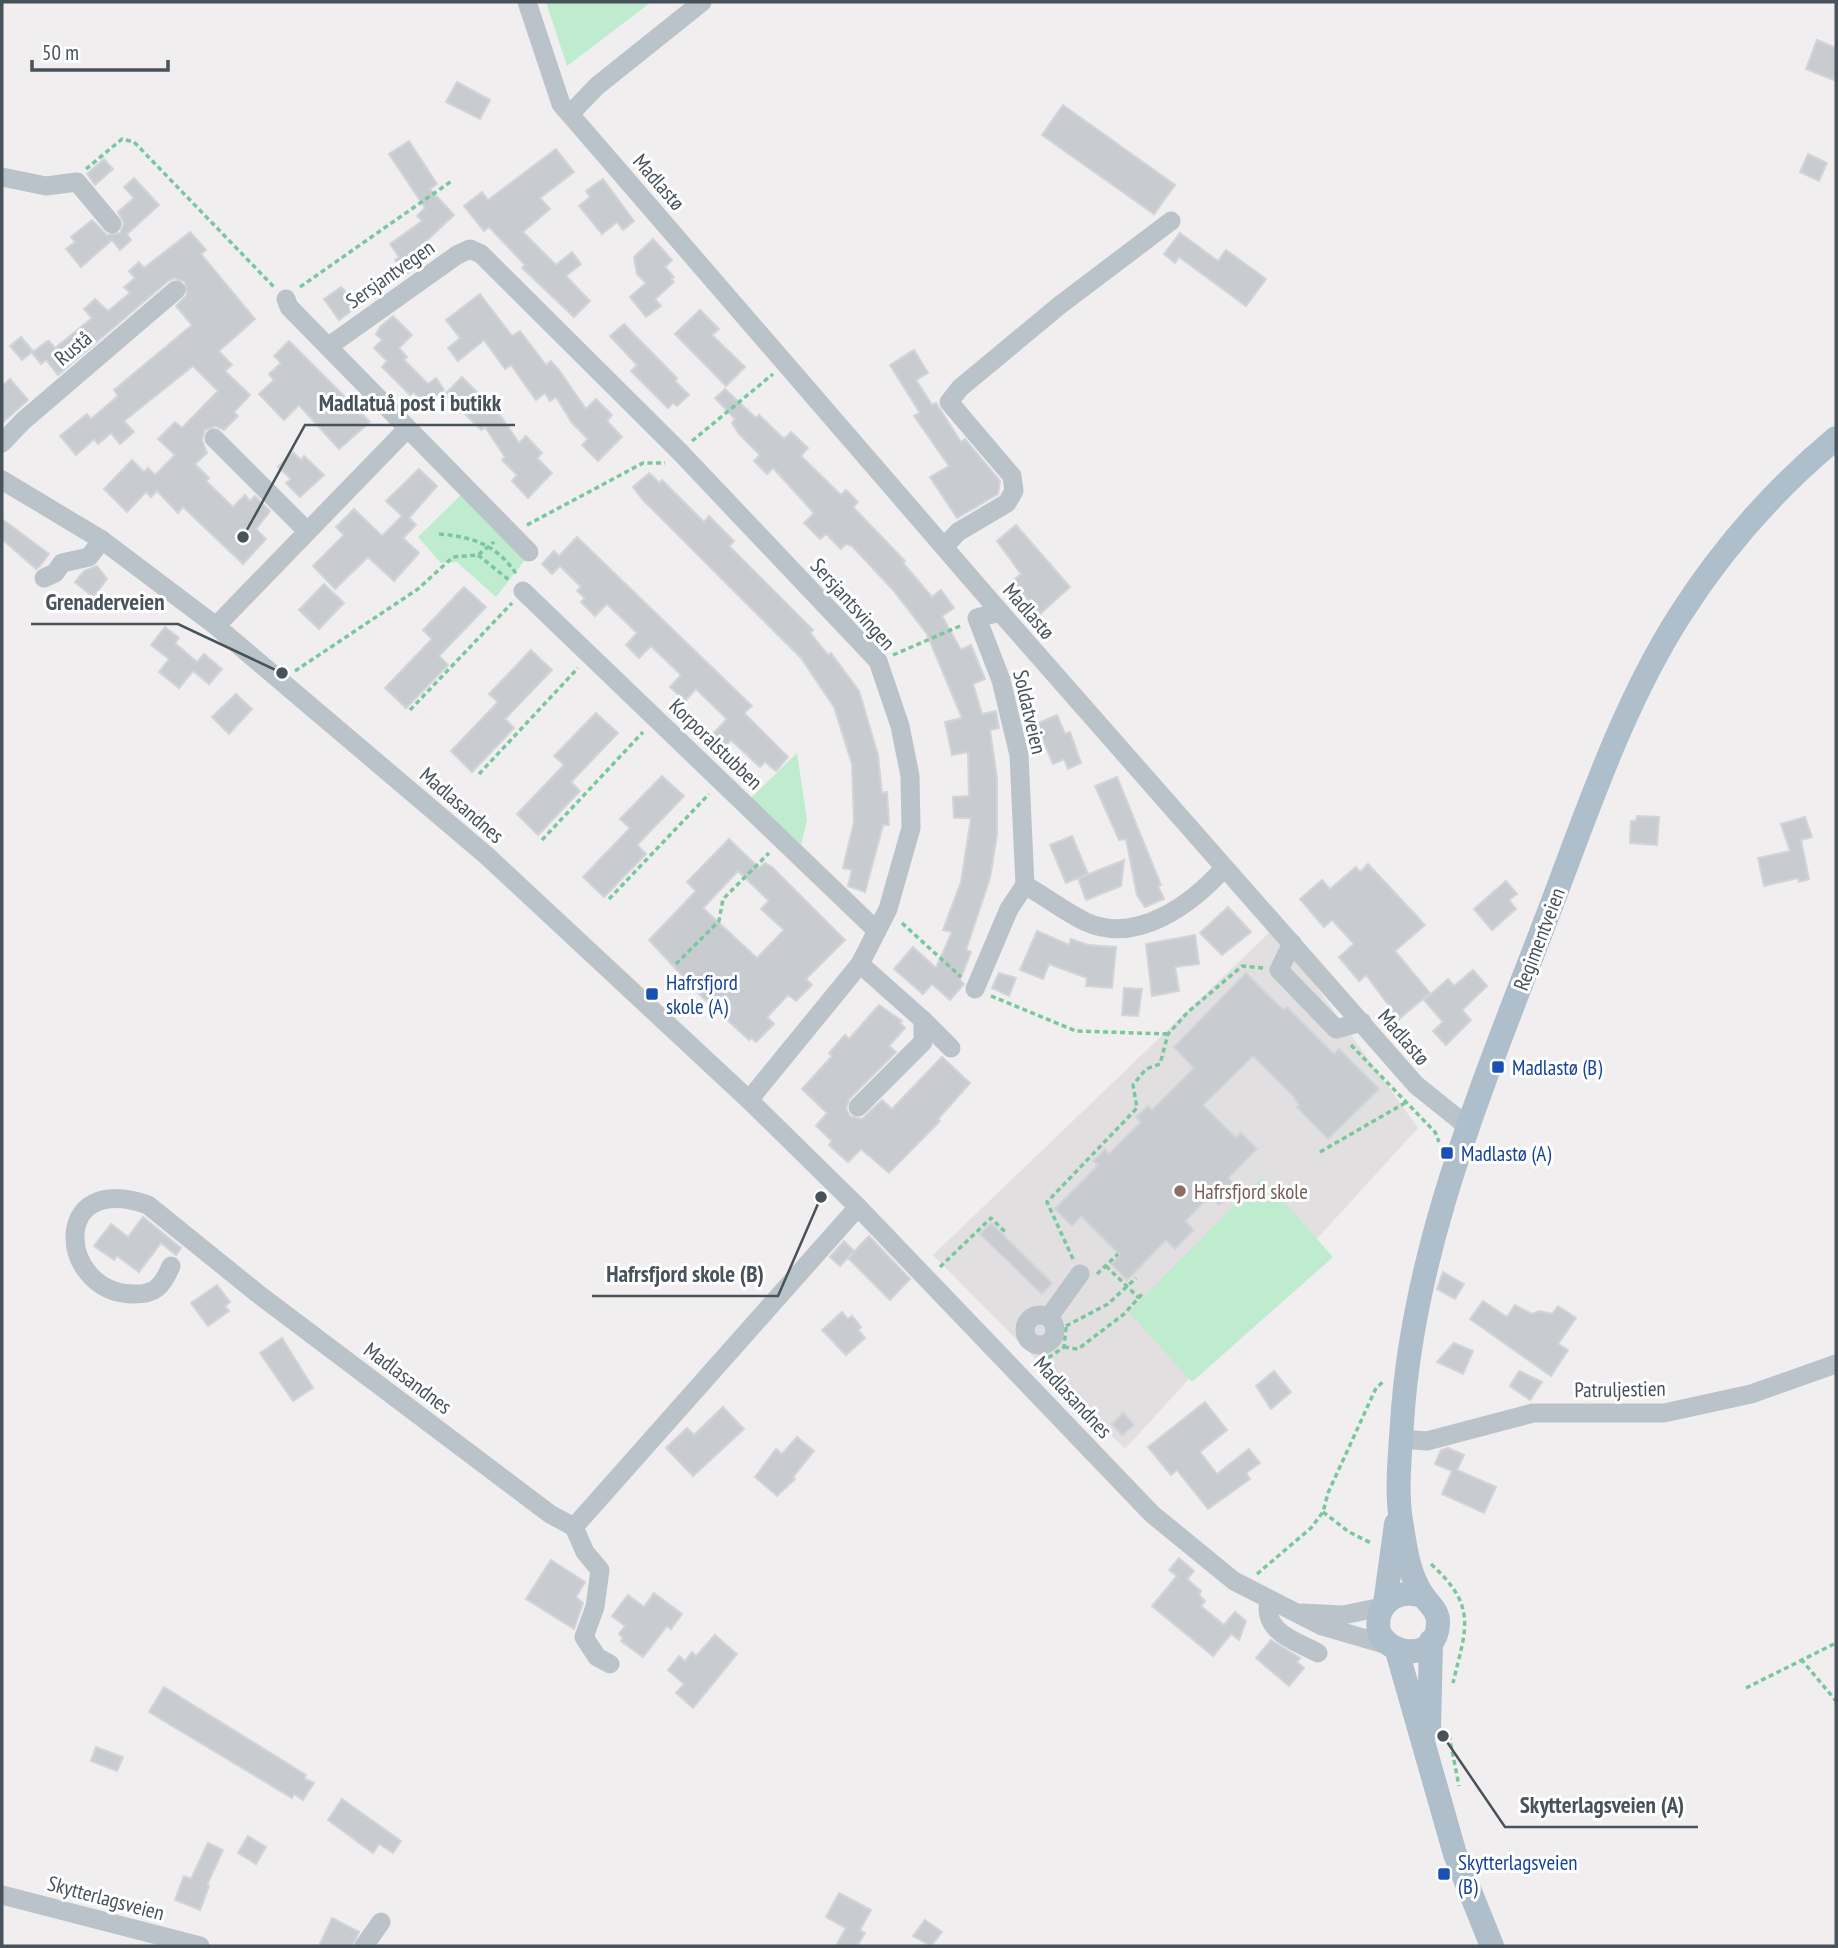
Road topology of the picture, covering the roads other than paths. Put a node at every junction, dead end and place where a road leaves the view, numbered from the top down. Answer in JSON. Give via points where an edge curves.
{"nodes":[{"id":1,"x":527,"y":2,"type":"edge"},
{"id":2,"x":702,"y":2,"type":"edge"},
{"id":3,"x":570,"y":114,"type":"junction"},
{"id":4,"x":2,"y":177,"type":"edge"},
{"id":5,"x":1171,"y":221,"type":"dead end"},
{"id":6,"x":112,"y":225,"type":"dead end"},
{"id":7,"x":481,"y":254,"type":"joint"},
{"id":8,"x":176,"y":290,"type":"dead end"},
{"id":9,"x":286,"y":299,"type":"road end"},
{"id":10,"x":329,"y":346,"type":"junction"},
{"id":11,"x":406,"y":430,"type":"junction"},
{"id":12,"x":214,"y":438,"type":"dead end"},
{"id":13,"x":1836,"y":438,"type":"edge"},
{"id":14,"x":2,"y":443,"type":"edge"},
{"id":15,"x":2,"y":480,"type":"edge"},
{"id":16,"x":307,"y":531,"type":"junction"},
{"id":17,"x":102,"y":540,"type":"junction"},
{"id":18,"x":519,"y":544,"type":"road end"},
{"id":19,"x":944,"y":547,"type":"junction"},
{"id":20,"x":44,"y":578,"type":"dead end"},
{"id":21,"x":520,"y":583,"type":"road end"},
{"id":22,"x":1000,"y":612,"type":"junction"},
{"id":23,"x":216,"y":626,"type":"junction"},
{"id":24,"x":1224,"y":868,"type":"junction"},
{"id":25,"x":1025,"y":885,"type":"junction"},
{"id":26,"x":877,"y":931,"type":"junction"},
{"id":27,"x":1292,"y":943,"type":"junction"},
{"id":28,"x":860,"y":964,"type":"junction"},
{"id":29,"x":975,"y":989,"type":"road end"},
{"id":30,"x":923,"y":1020,"type":"junction"},
{"id":31,"x":1362,"y":1022,"type":"junction"},
{"id":32,"x":951,"y":1048,"type":"dead end"},
{"id":33,"x":749,"y":1100,"type":"junction"},
{"id":34,"x":858,"y":1107,"type":"dead end"},
{"id":35,"x":1467,"y":1126,"type":"junction"},
{"id":36,"x":858,"y":1207,"type":"junction"},
{"id":37,"x":171,"y":1266,"type":"dead end"},
{"id":38,"x":1080,"y":1273,"type":"road end"},
{"id":39,"x":1836,"y":1364,"type":"edge"},
{"id":40,"x":1019,"y":1373,"type":"junction"},
{"id":41,"x":1401,"y":1439,"type":"junction"},
{"id":42,"x":1399,"y":1509,"type":"junction"},
{"id":43,"x":574,"y":1527,"type":"junction"},
{"id":44,"x":1423,"y":1596,"type":"junction"},
{"id":45,"x":1269,"y":1600,"type":"junction"},
{"id":46,"x":1383,"y":1605,"type":"junction"},
{"id":47,"x":1297,"y":1612,"type":"junction"},
{"id":48,"x":1432,"y":1641,"type":"junction"},
{"id":49,"x":1392,"y":1648,"type":"junction"},
{"id":50,"x":1318,"y":1653,"type":"dead end"},
{"id":51,"x":610,"y":1664,"type":"dead end"},
{"id":52,"x":1434,"y":1782,"type":"junction"},
{"id":53,"x":2,"y":1895,"type":"edge"},
{"id":54,"x":380,"y":1922,"type":"dead end"},
{"id":55,"x":200,"y":1946,"type":"edge"},
{"id":56,"x":364,"y":1946,"type":"edge"},
{"id":57,"x":1492,"y":1946,"type":"edge"}],
"edges":[{"from":1,"to":3,"type":"street","name":"Madlastø","via":[[561,104]]},
{"from":2,"to":3,"type":"street","via":[[597,86]]},
{"from":3,"to":19,"type":"street","name":"Madlastø"},
{"from":4,"to":6,"type":"street","via":[[46,186],[77,183]]},
{"from":5,"to":19,"type":"street","via":[[1060,305],[949,402],[1012,476],[1014,491],[1007,503],[958,532]]},
{"from":7,"to":10,"type":"street","name":"Sersjantvegen","via":[[470,249],[457,255]]},
{"from":7,"to":26,"type":"street","name":"Sersjantsvingen","via":[[680,452],[878,661],[900,726],[910,776],[911,828],[888,909]]},
{"from":8,"to":14,"type":"street","name":"Rustå"},
{"from":9,"to":10,"type":"street"},
{"from":10,"to":11,"type":"street"},
{"from":11,"to":16,"type":"street"},
{"from":11,"to":18,"type":"street"},
{"from":12,"to":16,"type":"street"},
{"from":13,"to":35,"type":"main road","name":"Regimentveien","via":[[1807,462],[1737,537],[1667,636],[1599,785]]},
{"from":15,"to":17,"type":"street","name":"Madlasandnes"},
{"from":16,"to":23,"type":"street"},
{"from":17,"to":20,"type":"street","via":[[89,557],[62,563]]},
{"from":17,"to":23,"type":"street","name":"Madlasandnes"},
{"from":19,"to":22,"type":"street","name":"Madlastø"},
{"from":21,"to":26,"type":"street","name":"Korporalstubben"},
{"from":22,"to":24,"type":"street","name":"Madlastø"},
{"from":22,"to":25,"type":"street","name":"Soldatveien","via":[[977,618],[1001,680],[1019,755]]},
{"from":23,"to":33,"type":"street","name":"Madlasandnes","via":[[487,856]]},
{"from":24,"to":25,"type":"street","via":[[1184,907],[1141,925],[1110,929],[1087,922]]},
{"from":24,"to":27,"type":"street","name":"Madlastø"},
{"from":25,"to":29,"type":"street","via":[[1009,909]]},
{"from":26,"to":28,"type":"street","name":"Sersjantsvingen"},
{"from":27,"to":31,"type":"street","name":"Madlastø"},
{"from":27,"to":31,"type":"street","via":[[1279,970],[1336,1029]]},
{"from":28,"to":30,"type":"street"},
{"from":28,"to":33,"type":"street","name":"Sersjantsvingen"},
{"from":30,"to":32,"type":"street"},
{"from":30,"to":34,"type":"street","via":[[923,1042]]},
{"from":31,"to":35,"type":"street","name":"Madlastø","via":[[1416,1085]]},
{"from":33,"to":36,"type":"street","name":"Madlasandnes"},
{"from":35,"to":41,"type":"main road","name":"Regimentveien","via":[[1424,1274]]},
{"from":36,"to":40,"type":"street","name":"Madlasandnes"},
{"from":36,"to":43,"type":"street"},
{"from":37,"to":43,"type":"street","name":"Madlasandnes","via":[[162,1286],[148,1294],[122,1293],[94,1281],[82,1265],[75,1242],[77,1220],[95,1201],[134,1199],[166,1216],[550,1514]]},
{"from":38,"to":40,"type":"street","via":[[1058,1321],[1039,1314],[1029,1318],[1024,1328],[1035,1345]]},
{"from":39,"to":41,"type":"street","name":"Patruljestien","via":[[1751,1394],[1676,1411],[1533,1413],[1427,1441]]},
{"from":40,"to":45,"type":"street","name":"Madlasandnes","via":[[1152,1514],[1234,1581]]},
{"from":41,"to":42,"type":"main road","name":"Regimentveien"},
{"from":42,"to":44,"type":"main road","name":"Regimentveien","via":[[1413,1576]]},
{"from":42,"to":46,"type":"main road","name":"Regimentveien"},
{"from":43,"to":51,"type":"street","via":[[585,1552],[600,1570],[595,1607],[584,1637],[597,1657]]},
{"from":44,"to":46,"type":"main road","via":[[1403,1593]]},
{"from":44,"to":48,"type":"main road","via":[[1437,1616]]},
{"from":45,"to":47,"type":"street","name":"Madlasandnes"},
{"from":45,"to":50,"type":"street","via":[[1266,1613],[1272,1627]]},
{"from":46,"to":47,"type":"street","name":"Madlasandnes","via":[[1343,1615]]},
{"from":46,"to":49,"type":"main road","via":[[1378,1624]]},
{"from":47,"to":49,"type":"street","name":"Madlasandnes","via":[[1322,1626]]},
{"from":48,"to":49,"type":"main road","via":[[1417,1651]]},
{"from":48,"to":52,"type":"main road","via":[[1428,1711]]},
{"from":49,"to":52,"type":"main road"},
{"from":52,"to":57,"type":"main road","via":[[1455,1854]]},
{"from":53,"to":55,"type":"street","name":"Skytterlagsveien"},
{"from":54,"to":56,"type":"street"}]}
